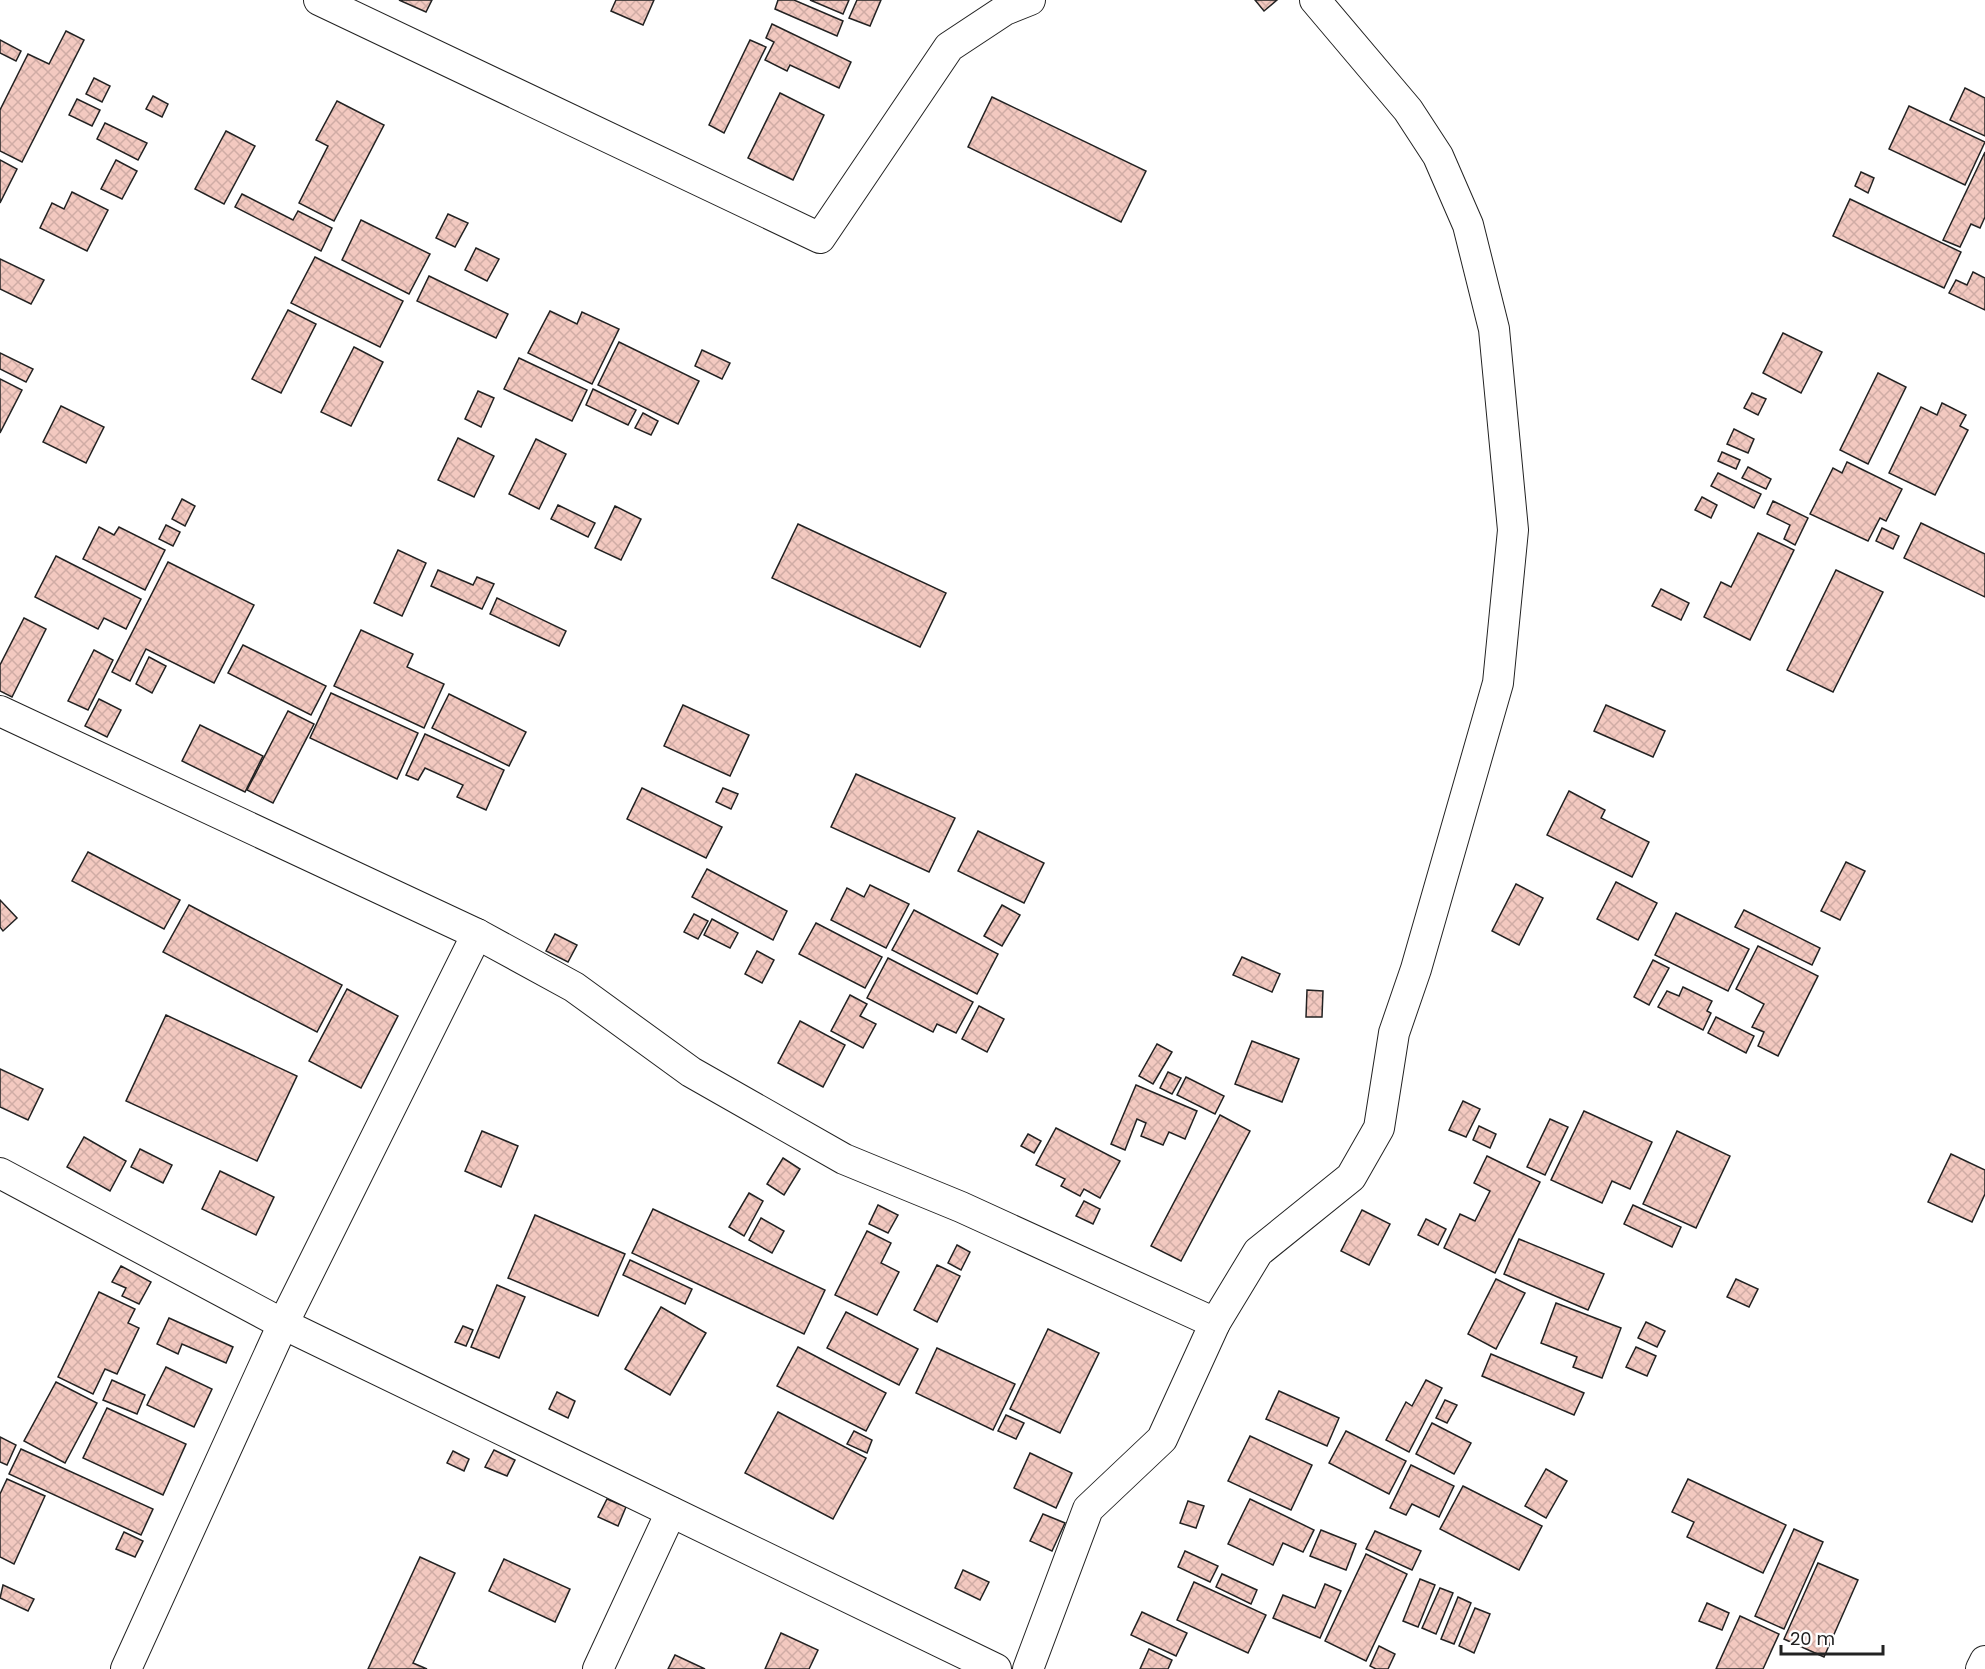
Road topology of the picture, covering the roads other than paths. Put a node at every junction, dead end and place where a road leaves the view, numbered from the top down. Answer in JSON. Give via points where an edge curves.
{"nodes":[{"id":1,"x":319,"y":0,"type":"edge"},
{"id":2,"x":1030,"y":0,"type":"edge"},
{"id":3,"x":1315,"y":0,"type":"edge"},
{"id":4,"x":0,"y":711,"type":"edge"},
{"id":5,"x":477,"y":934,"type":"junction"},
{"id":6,"x":0,"y":1173,"type":"edge"},
{"id":7,"x":1215,"y":1323,"type":"junction"},
{"id":8,"x":283,"y":1324,"type":"junction"},
{"id":9,"x":671,"y":1512,"type":"junction"},
{"id":10,"x":1985,"y":1661,"type":"edge"},
{"id":11,"x":126,"y":1669,"type":"edge"},
{"id":12,"x":598,"y":1669,"type":"edge"},
{"id":13,"x":996,"y":1669,"type":"edge"},
{"id":14,"x":1028,"y":1669,"type":"edge"},
{"id":15,"x":1981,"y":1669,"type":"edge"}],
"edges":[{"from":1,"to":2,"type":"street","via":[[820,238],[949,47],[1005,9]]},
{"from":3,"to":7,"type":"street","via":[[1408,110],[1438,156],[1468,225],[1494,329],[1513,530],[1498,682],[1394,1034],[1379,1128],[1351,1177],[1258,1252]]},
{"from":4,"to":5,"type":"street"},
{"from":5,"to":7,"type":"street","via":[[574,987],[691,1072],[844,1159],[961,1207]]},
{"from":5,"to":8,"type":"street"},
{"from":6,"to":8,"type":"street"},
{"from":7,"to":14,"type":"street","via":[[1162,1439],[1088,1509]]},
{"from":8,"to":9,"type":"street"},
{"from":8,"to":11,"type":"street"},
{"from":9,"to":12,"type":"street"},
{"from":9,"to":13,"type":"street"},
{"from":10,"to":15,"type":"street"}]}
